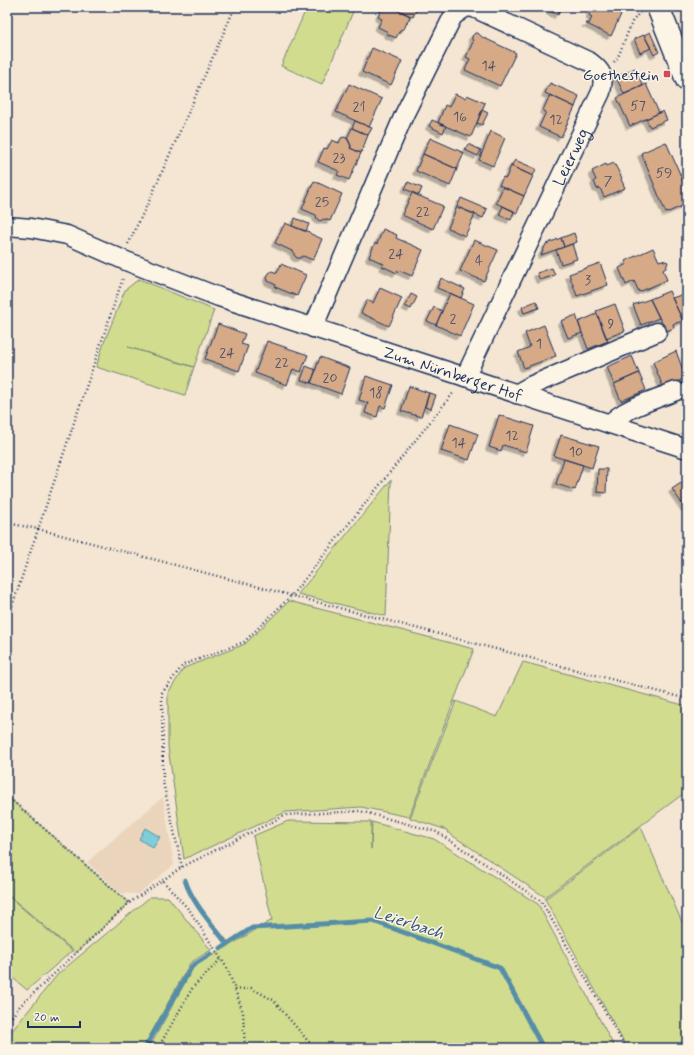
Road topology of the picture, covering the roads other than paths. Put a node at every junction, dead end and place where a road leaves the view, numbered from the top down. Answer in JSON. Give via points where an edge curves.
{"nodes":[{"id":1,"x":466,"y":7,"type":"edge"},
{"id":2,"x":652,"y":8,"type":"edge"},
{"id":3,"x":687,"y":80,"type":"edge"},
{"id":4,"x":7,"y":226,"type":"edge"},
{"id":5,"x":313,"y":328,"type":"junction"},
{"id":6,"x":657,"y":332,"type":"dead end"},
{"id":7,"x":466,"y":377,"type":"junction"},
{"id":8,"x":676,"y":391,"type":"dead end"},
{"id":9,"x":516,"y":394,"type":"junction"},
{"id":10,"x":610,"y":424,"type":"junction"},
{"id":11,"x":687,"y":449,"type":"edge"}],
"edges":[{"from":1,"to":5,"type":"street","via":[[453,16],[404,115]]},
{"from":1,"to":7,"type":"street","name":"Leierweg","via":[[474,8],[590,62],[602,74],[603,82],[601,92]]},
{"from":2,"to":3,"type":"main road"},
{"from":4,"to":5,"type":"street","name":"Zum Nürnberger Hof","via":[[67,234],[126,261],[219,297]]},
{"from":5,"to":7,"type":"street","name":"Zum Nürnberger Hof"},
{"from":6,"to":9,"type":"street"},
{"from":7,"to":9,"type":"street","name":"Zum Nürnberger Hof"},
{"from":8,"to":10,"type":"street","via":[[623,412]]},
{"from":9,"to":10,"type":"street","name":"Zum Nürnberger Hof"},
{"from":10,"to":11,"type":"street","name":"Zum Nürnberger Hof"}]}
